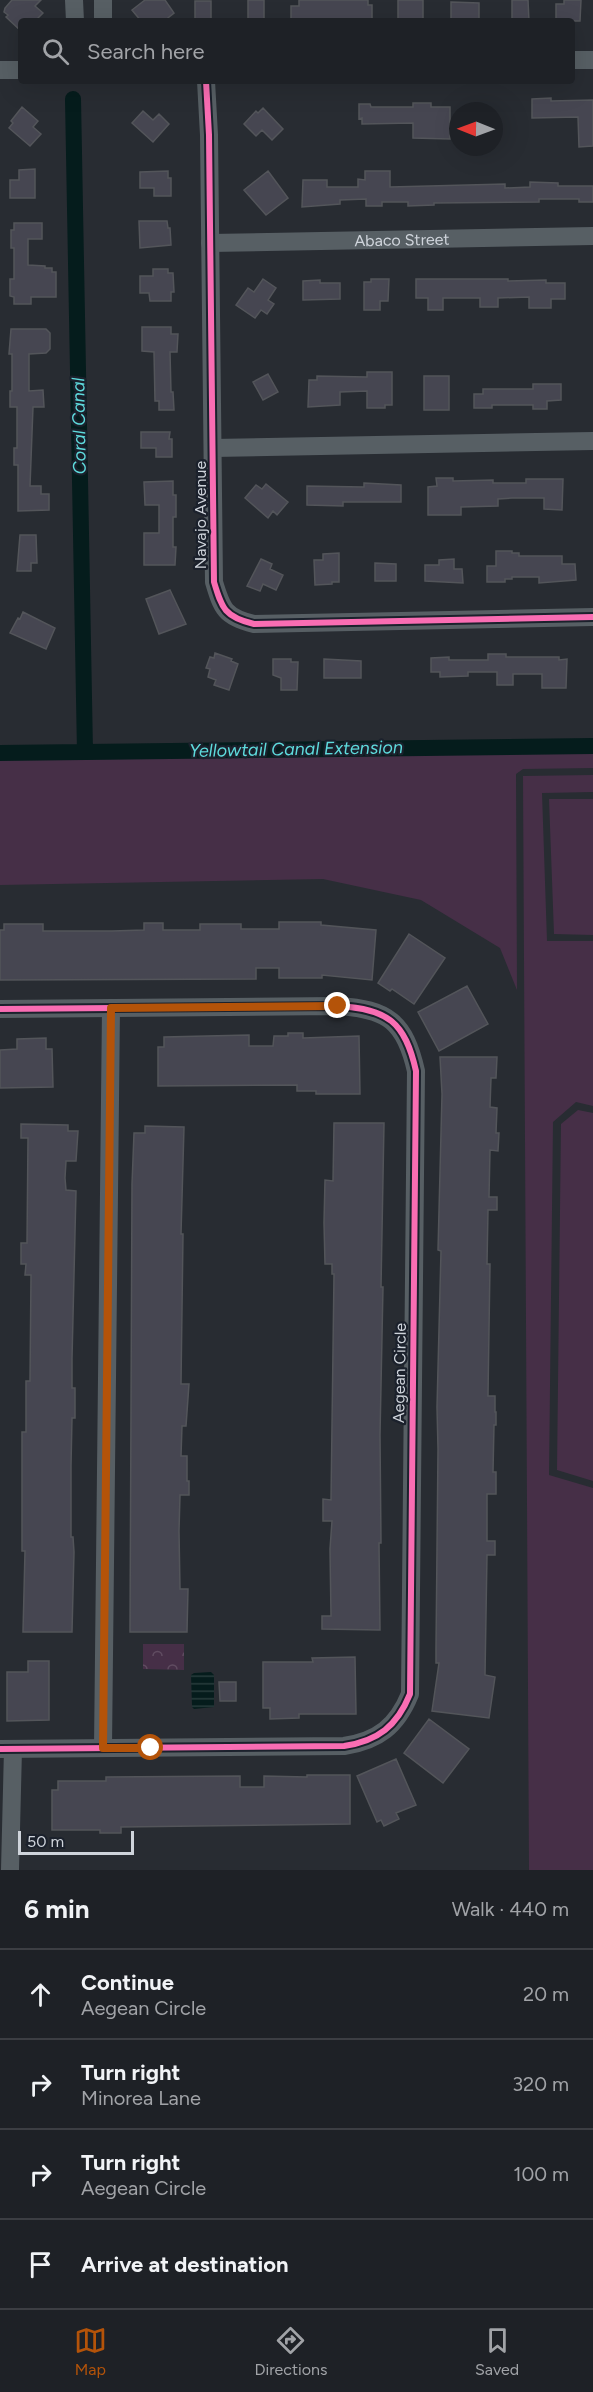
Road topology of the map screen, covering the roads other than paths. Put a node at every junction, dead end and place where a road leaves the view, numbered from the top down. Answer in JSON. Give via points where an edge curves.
{"nodes":[{"id":1,"x":74,"y":0,"type":"edge"},
{"id":2,"x":103,"y":0,"type":"edge"},
{"id":3,"x":75,"y":18,"type":"edge"},
{"id":4,"x":103,"y":18,"type":"edge"},
{"id":5,"x":575,"y":60,"type":"edge"},
{"id":6,"x":593,"y":60,"type":"edge"},
{"id":7,"x":0,"y":70,"type":"edge"},
{"id":8,"x":18,"y":70,"type":"edge"},
{"id":9,"x":206,"y":84,"type":"edge"},
{"id":10,"x":593,"y":236,"type":"edge"},
{"id":11,"x":210,"y":243,"type":"junction"},
{"id":12,"x":593,"y":441,"type":"edge"},
{"id":13,"x":213,"y":448,"type":"junction"},
{"id":14,"x":593,"y":617,"type":"edge"},
{"id":15,"x":111,"y":1008,"type":"junction"},
{"id":16,"x":0,"y":1009,"type":"edge"},
{"id":17,"x":103,"y":1748,"type":"junction"},
{"id":18,"x":7,"y":1749,"type":"edge"},
{"id":19,"x":10,"y":1870,"type":"edge"}],
"edges":[{"from":1,"to":3,"type":"street"},
{"from":2,"to":4,"type":"street"},
{"from":5,"to":6,"type":"street"},
{"from":7,"to":8,"type":"street"},
{"from":9,"to":11,"type":"street","name":"Navajo Avenue"},
{"from":10,"to":11,"type":"street","name":"Abaco Street"},
{"from":11,"to":13,"type":"street","name":"Navajo Avenue"},
{"from":12,"to":13,"type":"street"},
{"from":13,"to":14,"type":"street","name":"Navajo Avenue","via":[[214,582],[221,606],[237,619],[254,624]]},
{"from":15,"to":16,"type":"street","name":"Aegean Circle"},
{"from":15,"to":17,"type":"street"},
{"from":15,"to":17,"type":"street","name":"Aegean Circle","via":[[363,1007],[401,1028],[412,1051],[416,1071],[410,1694],[391,1725],[364,1743]]},
{"from":17,"to":18,"type":"street","name":"Aegean Circle"},
{"from":18,"to":19,"type":"street"}]}
